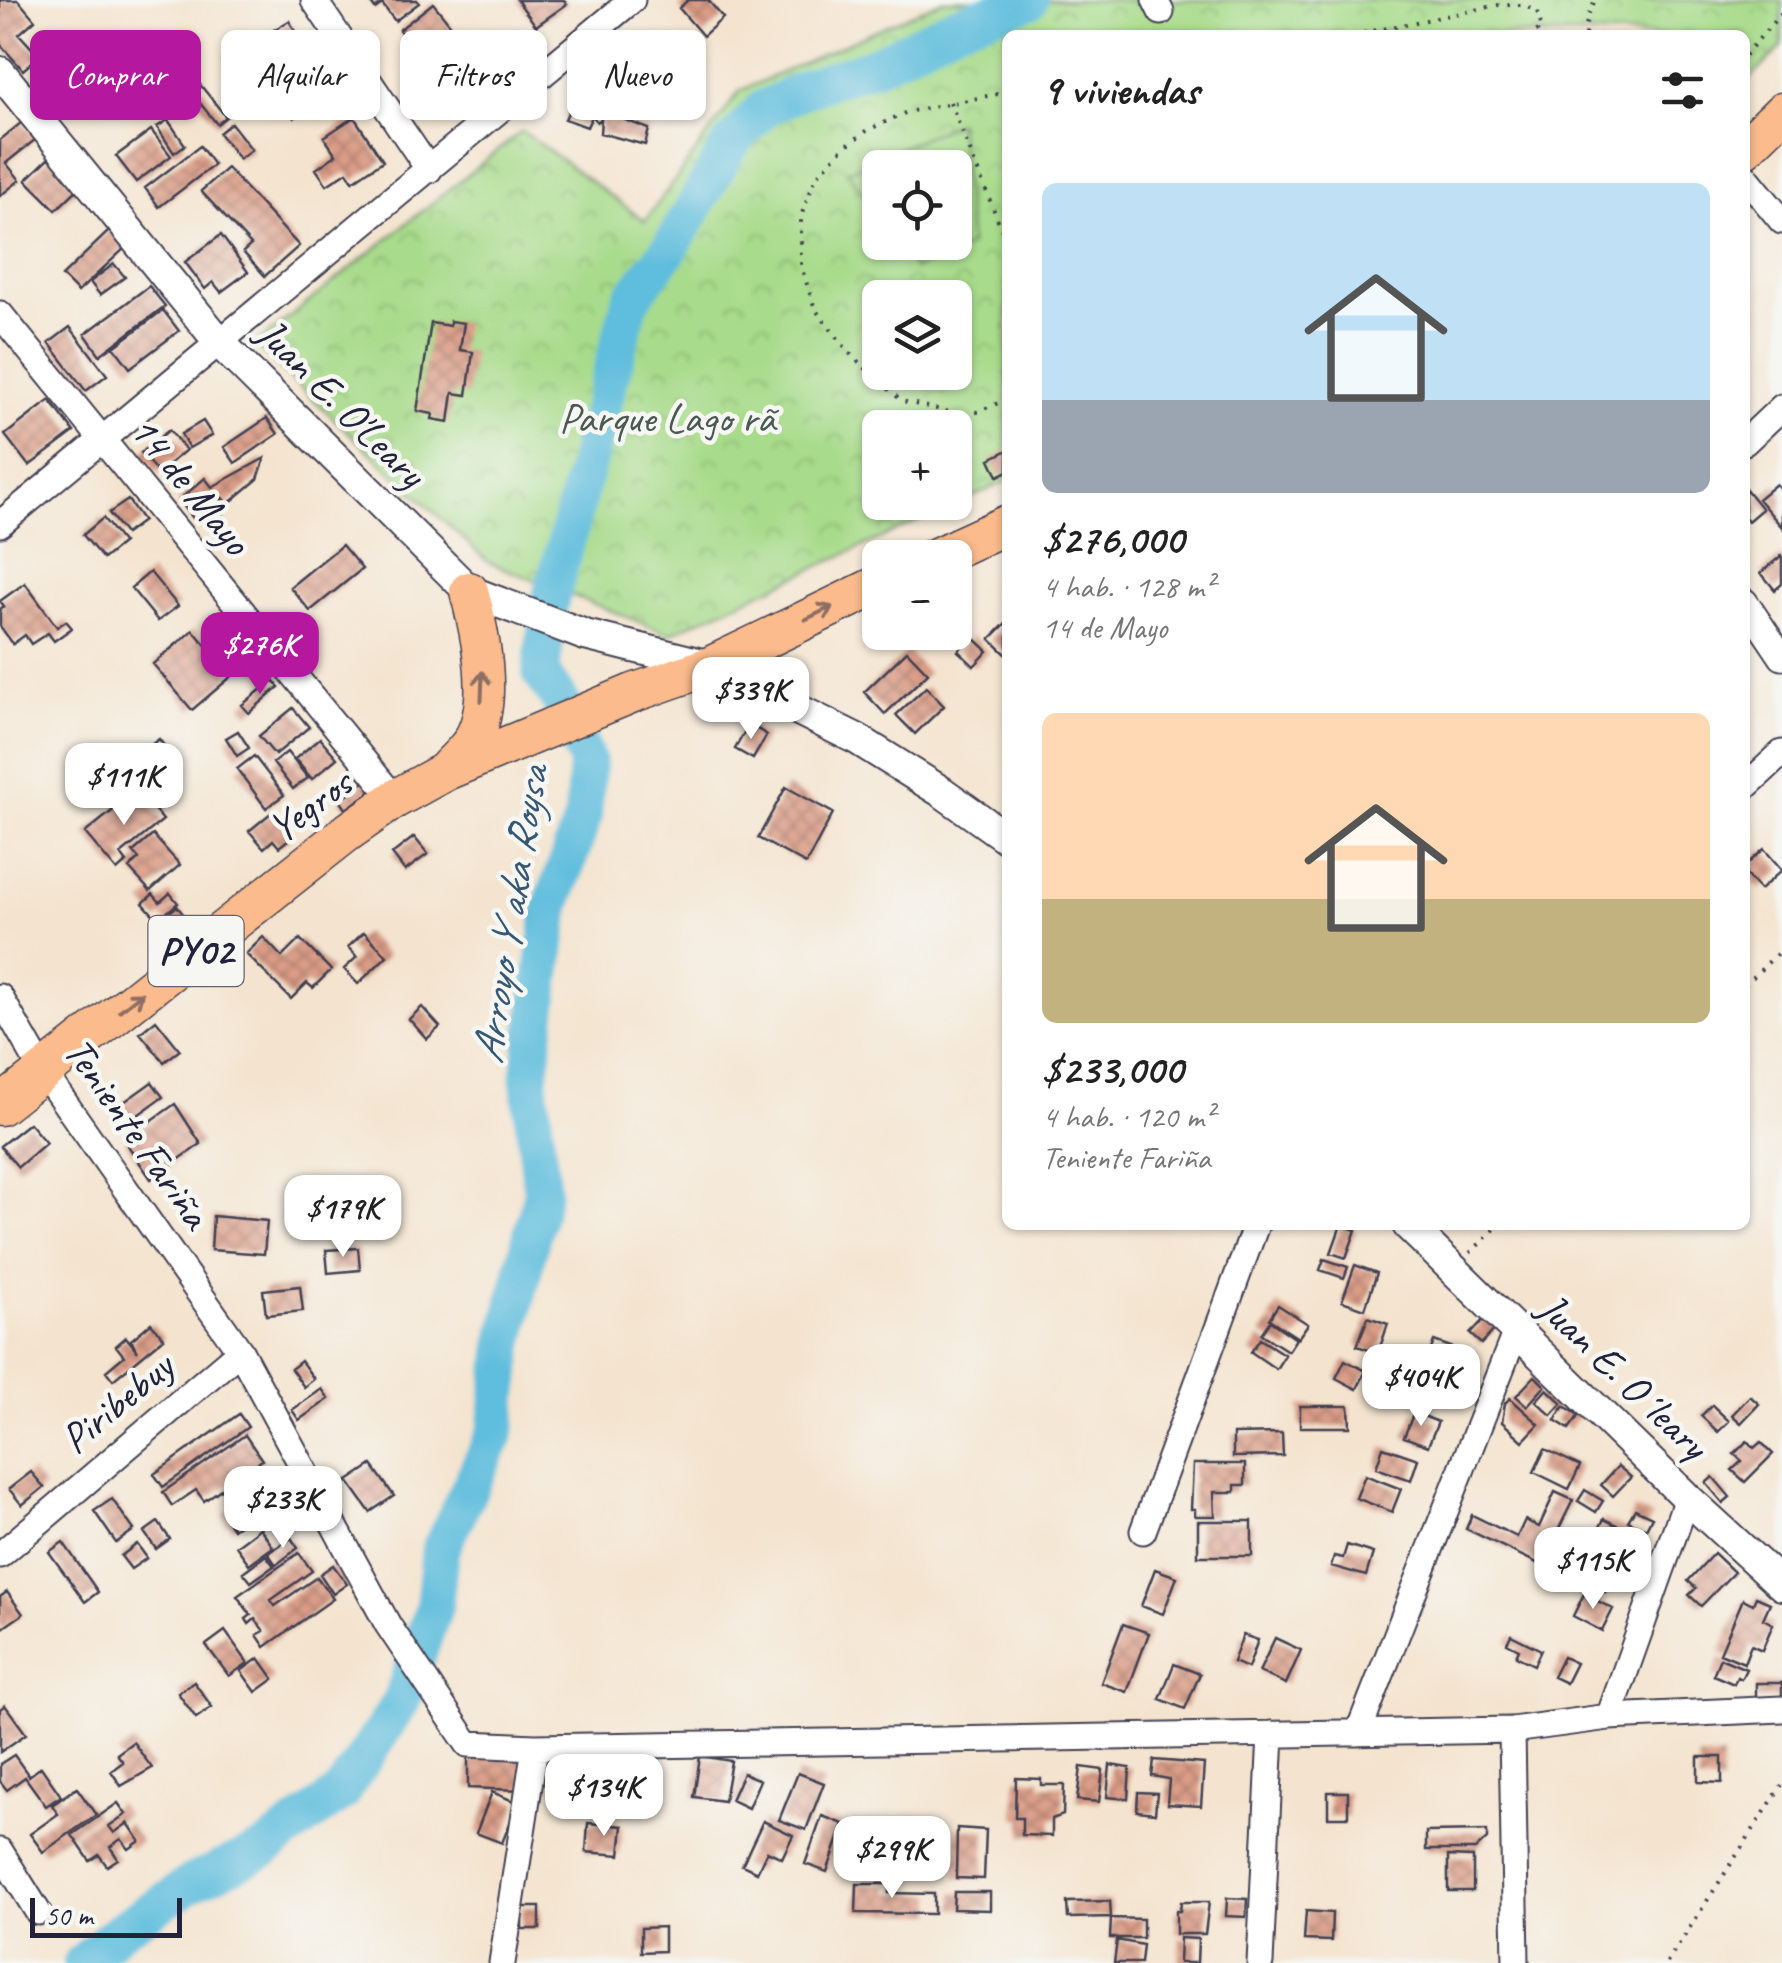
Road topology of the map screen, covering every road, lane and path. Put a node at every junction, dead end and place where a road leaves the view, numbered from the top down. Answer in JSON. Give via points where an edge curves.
{"nodes":[{"id":1,"x":314,"y":0,"type":"edge"},
{"id":2,"x":632,"y":0,"type":"edge"},
{"id":3,"x":1595,"y":0,"type":"edge"},
{"id":4,"x":1782,"y":12,"type":"edge"},
{"id":5,"x":1376,"y":30,"type":"edge"},
{"id":6,"x":1539,"y":30,"type":"edge"},
{"id":7,"x":1586,"y":30,"type":"edge"},
{"id":8,"x":1750,"y":49,"type":"edge"},
{"id":9,"x":0,"y":72,"type":"edge"},
{"id":10,"x":1002,"y":93,"type":"edge"},
{"id":11,"x":950,"y":102,"type":"junction"},
{"id":12,"x":1782,"y":112,"type":"edge"},
{"id":13,"x":1750,"y":143,"type":"edge"},
{"id":14,"x":430,"y":170,"type":"junction"},
{"id":15,"x":1750,"y":182,"type":"edge"},
{"id":16,"x":1782,"y":221,"type":"edge"},
{"id":17,"x":1002,"y":230,"type":"edge"},
{"id":18,"x":0,"y":314,"type":"edge"},
{"id":19,"x":222,"y":344,"type":"junction"},
{"id":20,"x":1002,"y":401,"type":"edge"},
{"id":21,"x":1782,"y":407,"type":"edge"},
{"id":22,"x":939,"y":410,"type":"edge"},
{"id":23,"x":972,"y":414,"type":"edge"},
{"id":24,"x":1750,"y":437,"type":"edge"},
{"id":25,"x":101,"y":440,"type":"junction"},
{"id":26,"x":0,"y":524,"type":"edge"},
{"id":27,"x":1002,"y":527,"type":"edge"},
{"id":28,"x":972,"y":541,"type":"edge"},
{"id":29,"x":469,"y":592,"type":"junction"},
{"id":30,"x":862,"y":593,"type":"edge"},
{"id":31,"x":1750,"y":609,"type":"edge"},
{"id":32,"x":1782,"y":657,"type":"edge"},
{"id":33,"x":710,"y":666,"type":"junction"},
{"id":34,"x":1782,"y":753,"type":"edge"},
{"id":35,"x":446,"y":771,"type":"junction"},
{"id":36,"x":1750,"y":782,"type":"edge"},
{"id":37,"x":395,"y":799,"type":"junction"},
{"id":38,"x":1002,"y":834,"type":"edge"},
{"id":39,"x":1782,"y":949,"type":"edge"},
{"id":40,"x":1750,"y":980,"type":"edge"},
{"id":41,"x":0,"y":997,"type":"edge"},
{"id":42,"x":43,"y":1072,"type":"junction"},
{"id":43,"x":0,"y":1106,"type":"edge"},
{"id":44,"x":1254,"y":1230,"type":"edge"},
{"id":45,"x":1413,"y":1230,"type":"edge"},
{"id":46,"x":1494,"y":1230,"type":"edge"},
{"id":47,"x":1454,"y":1269,"type":"junction"},
{"id":48,"x":1516,"y":1330,"type":"junction"},
{"id":49,"x":240,"y":1351,"type":"junction"},
{"id":50,"x":1688,"y":1498,"type":"junction"},
{"id":51,"x":1143,"y":1531,"type":"dead end"},
{"id":52,"x":0,"y":1555,"type":"edge"},
{"id":53,"x":1782,"y":1585,"type":"edge"},
{"id":54,"x":1782,"y":1709,"type":"edge"},
{"id":55,"x":1609,"y":1717,"type":"junction"},
{"id":56,"x":1512,"y":1730,"type":"junction"},
{"id":57,"x":1358,"y":1733,"type":"junction"},
{"id":58,"x":1271,"y":1734,"type":"junction"},
{"id":59,"x":535,"y":1748,"type":"junction"},
{"id":60,"x":1782,"y":1785,"type":"edge"},
{"id":61,"x":0,"y":1851,"type":"edge"},
{"id":62,"x":38,"y":1912,"type":"dead end"},
{"id":63,"x":502,"y":1963,"type":"edge"},
{"id":64,"x":1260,"y":1963,"type":"edge"},
{"id":65,"x":1516,"y":1963,"type":"edge"},
{"id":66,"x":1667,"y":1963,"type":"edge"}],
"edges":[{"from":1,"to":14,"type":"street"},
{"from":2,"to":14,"type":"street"},
{"from":3,"to":7,"type":"path"},
{"from":4,"to":8,"type":"path"},
{"from":5,"to":6,"type":"path","via":[[1498,4],[1537,11]]},
{"from":9,"to":19,"type":"street","name":"Juan E. O'Leary"},
{"from":10,"to":11,"type":"path"},
{"from":11,"to":17,"type":"path"},
{"from":11,"to":22,"type":"path","via":[[907,112],[843,148],[816,177],[801,216],[801,266],[816,309],[852,356],[902,402]]},
{"from":12,"to":13,"type":"main road"},
{"from":14,"to":19,"type":"street"},
{"from":15,"to":16,"type":"street"},
{"from":18,"to":25,"type":"street","name":"14 de Mayo"},
{"from":19,"to":25,"type":"street"},
{"from":19,"to":29,"type":"street","name":"Juan E. O'Leary"},
{"from":20,"to":23,"type":"path"},
{"from":21,"to":24,"type":"street"},
{"from":25,"to":26,"type":"street"},
{"from":25,"to":37,"type":"street","name":"14 de Mayo"},
{"from":27,"to":28,"type":"main road"},
{"from":29,"to":33,"type":"street","name":"Juan E. O'Leary","via":[[585,635]]},
{"from":35,"to":29,"type":"main road","one_way":true,"via":[[473,739],[480,718],[482,649]]},
{"from":33,"to":30,"type":"main road","number":"PY02","one_way":true},
{"from":31,"to":32,"type":"street"},
{"from":33,"to":35,"type":"main road","name":"Yegros","number":"PY02"},
{"from":33,"to":38,"type":"street","via":[[857,739]]},
{"from":34,"to":36,"type":"street"},
{"from":35,"to":37,"type":"main road","name":"Yegros","number":"PY02"},
{"from":42,"to":37,"type":"main road","name":"Yegros","number":"PY02","one_way":true},
{"from":39,"to":40,"type":"path"},
{"from":41,"to":42,"type":"street","name":"Teniente Fariña"},
{"from":42,"to":43,"type":"main road","name":"Yegros","number":"PY02"},
{"from":42,"to":49,"type":"street","name":"Teniente Fariña"},
{"from":44,"to":51,"type":"street"},
{"from":45,"to":47,"type":"street","name":"Juan E. O´leary"},
{"from":46,"to":47,"type":"path"},
{"from":47,"to":48,"type":"street","name":"Juan E. O´leary"},
{"from":48,"to":50,"type":"street","name":"Juan E. O´leary"},
{"from":48,"to":57,"type":"street"},
{"from":49,"to":52,"type":"street","name":"Piribebuy"},
{"from":49,"to":59,"type":"street","name":"Teniente Fariña","via":[[388,1624],[468,1744]]},
{"from":50,"to":53,"type":"street","name":"Juan E. O´leary"},
{"from":50,"to":55,"type":"street"},
{"from":54,"to":55,"type":"street"},
{"from":55,"to":56,"type":"street"},
{"from":56,"to":57,"type":"street"},
{"from":56,"to":65,"type":"street"},
{"from":57,"to":58,"type":"street"},
{"from":58,"to":59,"type":"street"},
{"from":58,"to":64,"type":"street"},
{"from":59,"to":63,"type":"street"},
{"from":60,"to":66,"type":"path"},
{"from":61,"to":62,"type":"street"}]}
